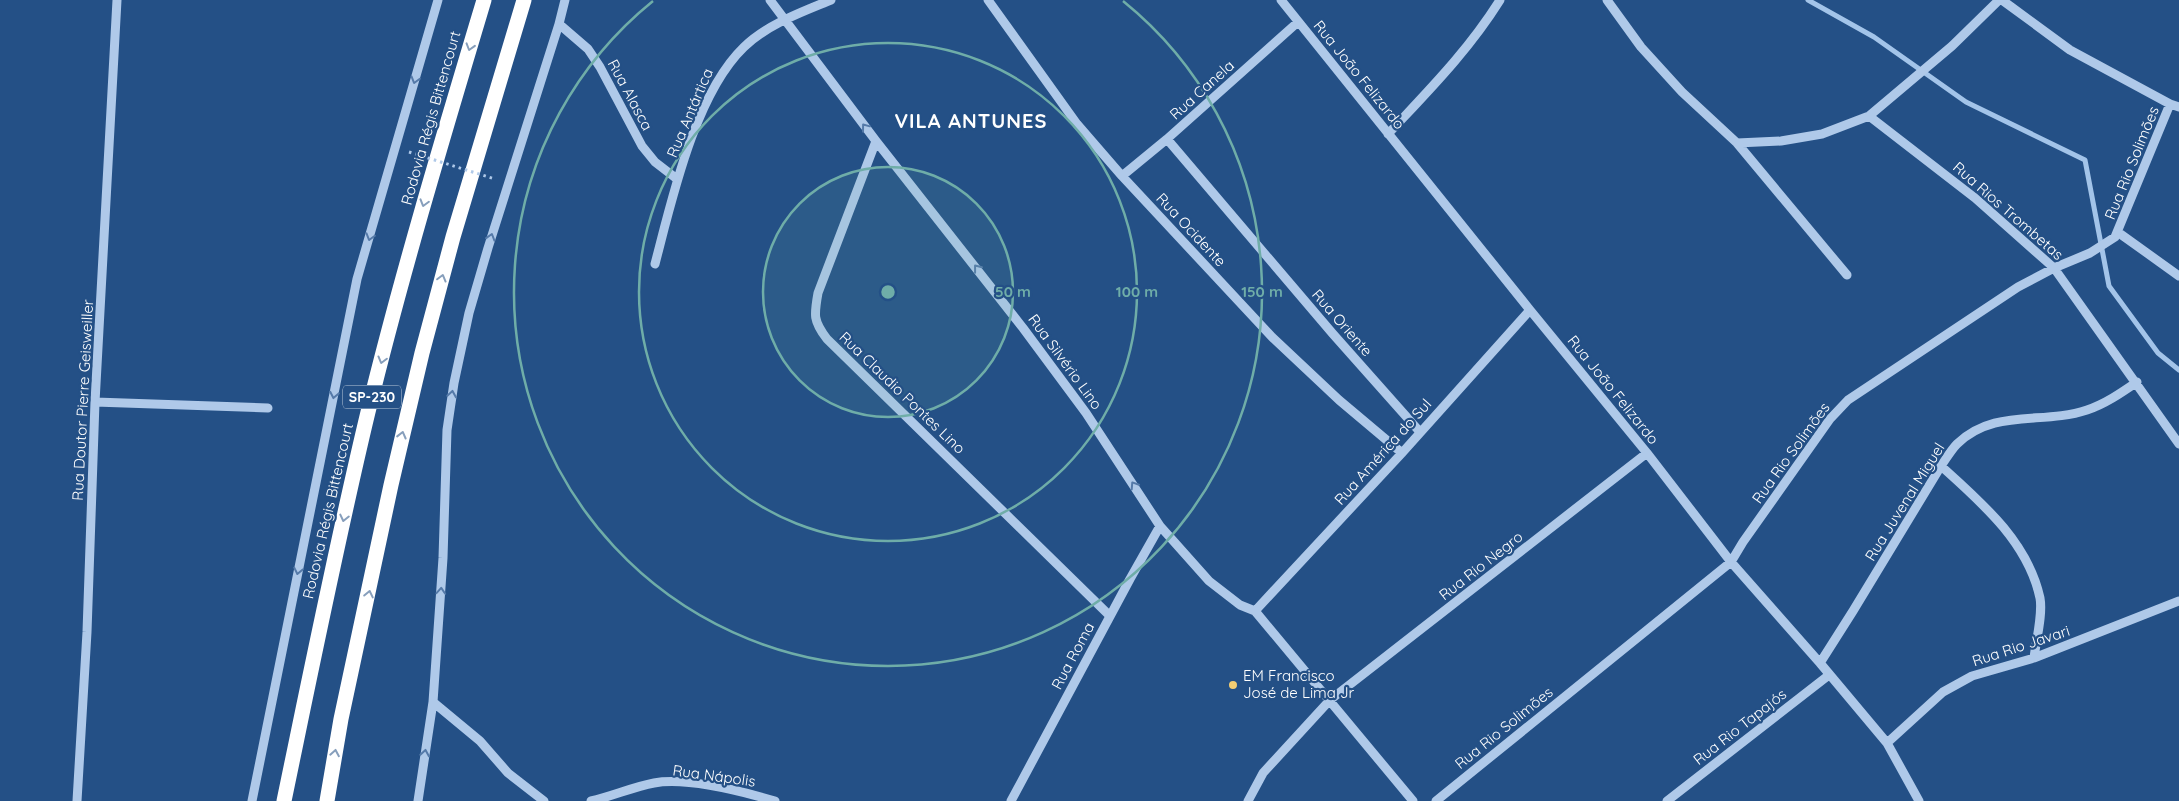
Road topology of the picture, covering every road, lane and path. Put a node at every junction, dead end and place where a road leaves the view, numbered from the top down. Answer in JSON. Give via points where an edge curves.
{"nodes":[{"id":1,"x":117,"y":0,"type":"edge"},
{"id":2,"x":438,"y":0,"type":"edge"},
{"id":3,"x":484,"y":0,"type":"edge"},
{"id":4,"x":524,"y":0,"type":"edge"},
{"id":5,"x":565,"y":0,"type":"edge"},
{"id":6,"x":770,"y":0,"type":"edge"},
{"id":7,"x":831,"y":0,"type":"edge"},
{"id":8,"x":988,"y":0,"type":"edge"},
{"id":9,"x":1281,"y":0,"type":"edge"},
{"id":10,"x":1500,"y":0,"type":"edge"},
{"id":11,"x":1607,"y":0,"type":"edge"},
{"id":12,"x":2001,"y":0,"type":"edge"},
{"id":13,"x":784,"y":19,"type":"junction"},
{"id":14,"x":1298,"y":22,"type":"junction"},
{"id":15,"x":559,"y":24,"type":"junction"},
{"id":16,"x":2174,"y":105,"type":"edge"},
{"id":17,"x":1869,"y":116,"type":"junction"},
{"id":18,"x":1388,"y":134,"type":"junction"},
{"id":19,"x":1167,"y":140,"type":"junction"},
{"id":20,"x":876,"y":141,"type":"junction"},
{"id":21,"x":1737,"y":143,"type":"junction"},
{"id":22,"x":409,"y":152,"type":"dead end"},
{"id":23,"x":1122,"y":176,"type":"junction"},
{"id":24,"x":495,"y":179,"type":"dead end"},
{"id":25,"x":677,"y":179,"type":"junction"},
{"id":26,"x":2119,"y":233,"type":"junction"},
{"id":27,"x":655,"y":264,"type":"dead end"},
{"id":28,"x":2054,"y":268,"type":"junction"},
{"id":29,"x":1847,"y":275,"type":"dead end"},
{"id":30,"x":2179,"y":276,"type":"edge"},
{"id":31,"x":1530,"y":310,"type":"junction"},
{"id":32,"x":2137,"y":382,"type":"junction"},
{"id":33,"x":95,"y":402,"type":"junction"},
{"id":34,"x":268,"y":408,"type":"dead end"},
{"id":35,"x":1420,"y":432,"type":"junction"},
{"id":36,"x":2179,"y":444,"type":"edge"},
{"id":37,"x":1402,"y":453,"type":"junction"},
{"id":38,"x":1648,"y":453,"type":"junction"},
{"id":39,"x":1941,"y":466,"type":"junction"},
{"id":40,"x":1160,"y":526,"type":"junction"},
{"id":41,"x":1731,"y":562,"type":"junction"},
{"id":42,"x":2179,"y":601,"type":"edge"},
{"id":43,"x":1255,"y":611,"type":"junction"},
{"id":44,"x":1110,"y":616,"type":"junction"},
{"id":45,"x":2034,"y":658,"type":"junction"},
{"id":46,"x":1820,"y":662,"type":"junction"},
{"id":47,"x":1829,"y":675,"type":"junction"},
{"id":48,"x":1330,"y":700,"type":"junction"},
{"id":49,"x":433,"y":702,"type":"junction"},
{"id":50,"x":1887,"y":743,"type":"junction"},
{"id":51,"x":1916,"y":798,"type":"edge"},
{"id":52,"x":77,"y":801,"type":"edge"},
{"id":53,"x":252,"y":801,"type":"edge"},
{"id":54,"x":284,"y":801,"type":"edge"},
{"id":55,"x":327,"y":801,"type":"edge"},
{"id":56,"x":418,"y":801,"type":"edge"},
{"id":57,"x":544,"y":801,"type":"edge"},
{"id":58,"x":592,"y":801,"type":"edge"},
{"id":59,"x":775,"y":801,"type":"edge"},
{"id":60,"x":1011,"y":801,"type":"edge"},
{"id":61,"x":1248,"y":801,"type":"edge"},
{"id":62,"x":1413,"y":801,"type":"edge"},
{"id":63,"x":1436,"y":801,"type":"edge"},
{"id":64,"x":1667,"y":801,"type":"edge"},
{"id":65,"x":1906,"y":801,"type":"edge"}],
"edges":[{"from":1,"to":33,"type":"street","name":"Rua Doutor Pierre Geisweiller"},
{"from":2,"to":53,"type":"street","one_way":true,"via":[[357,279]]},
{"from":3,"to":54,"type":"highway","name":"Rodovia Régis Bittencourt","number":"SP-230","one_way":true,"via":[[407,263],[368,412]]},
{"from":55,"to":4,"type":"highway","number":"SP-230","one_way":true,"via":[[390,484],[422,353]]},
{"from":5,"to":15,"type":"street"},
{"from":6,"to":13,"type":"street","name":"Rua Silvério Lino"},
{"from":7,"to":13,"type":"street","name":"Rua Antártica"},
{"from":8,"to":23,"type":"street","name":"Rua Ocidente","via":[[1077,124]]},
{"from":9,"to":14,"type":"street","name":"Rua João Felizardo"},
{"from":10,"to":18,"type":"street","via":[[1466,49]]},
{"from":11,"to":21,"type":"street","via":[[1641,47],[1670,79]]},
{"from":12,"to":16,"type":"street","via":[[2070,50]]},
{"from":12,"to":17,"type":"street"},
{"from":20,"to":13,"type":"street","name":"Rua Silvério Lino","one_way":true},
{"from":13,"to":25,"type":"street","name":"Rua Antártica","via":[[745,46],[724,69],[711,93]]},
{"from":14,"to":18,"type":"street","name":"Rua João Felizardo"},
{"from":14,"to":19,"type":"street","name":"Rua Canela"},
{"from":15,"to":25,"type":"street","name":"Rua Alasca","via":[[588,49],[642,146],[655,162]]},
{"from":49,"to":15,"type":"street","one_way":true,"via":[[443,558],[447,430],[454,383],[488,248]]},
{"from":16,"to":26,"type":"street","name":"Rua Rio Solimões"},
{"from":17,"to":21,"type":"street","via":[[1822,134],[1780,141]]},
{"from":17,"to":28,"type":"street","name":"Rua Rios Trombetas","via":[[1975,198]]},
{"from":18,"to":31,"type":"street","name":"Rua João Felizardo"},
{"from":19,"to":23,"type":"street","name":"Rua Canela"},
{"from":19,"to":35,"type":"street","name":"Rua Oriente"},
{"from":40,"to":20,"type":"street","name":"Rua Silvério Lino","one_way":true,"via":[[1086,412]]},
{"from":20,"to":44,"type":"street","name":"Rua Claudio Pontes Lino","via":[[818,293],[814,314],[817,328]]},
{"from":21,"to":29,"type":"street"},
{"from":22,"to":24,"type":"path","bridge":true},
{"from":23,"to":37,"type":"street","name":"Rua Ocidente","via":[[1272,337]]},
{"from":25,"to":27,"type":"street","name":"Rua Antártica"},
{"from":26,"to":28,"type":"street","name":"Rua Rio Solimões","via":[[2090,253]]},
{"from":26,"to":30,"type":"street"},
{"from":28,"to":32,"type":"street","name":"Rua Rios Trombetas"},
{"from":28,"to":41,"type":"street","name":"Rua Rio Solimões","via":[[2018,288],[1848,400],[1830,419]]},
{"from":31,"to":35,"type":"street","name":"Rua América do Sul"},
{"from":31,"to":38,"type":"street","name":"Rua João Felizardo"},
{"from":32,"to":36,"type":"street","name":"Rua Rios Trombetas"},
{"from":32,"to":39,"type":"street","name":"Rua Juvenal Miguel","via":[[2106,403],[2086,411],[1998,421],[1976,430],[1957,445]]},
{"from":33,"to":34,"type":"street"},
{"from":33,"to":52,"type":"street","name":"Rua Doutor Pierre Geisweiller"},
{"from":35,"to":37,"type":"street","name":"Rua América do Sul"},
{"from":37,"to":43,"type":"street","name":"Rua América do Sul"},
{"from":38,"to":41,"type":"street","name":"Rua João Felizardo"},
{"from":38,"to":48,"type":"street","name":"Rua Rio Negro"},
{"from":39,"to":45,"type":"street","via":[[1984,504],[2013,540],[2031,571],[2040,599]]},
{"from":39,"to":46,"type":"street","name":"Rua Juvenal Miguel"},
{"from":40,"to":43,"type":"street","name":"Rua Silvério Lino","via":[[1215,586],[1240,605]]},
{"from":40,"to":44,"type":"street","name":"Rua Roma"},
{"from":41,"to":46,"type":"street","name":"Rua João Felizardo"},
{"from":41,"to":63,"type":"street","name":"Rua Rio Solimões"},
{"from":42,"to":45,"type":"street","name":"Rua Rio Javari"},
{"from":43,"to":48,"type":"street"},
{"from":44,"to":60,"type":"street","name":"Rua Roma"},
{"from":45,"to":50,"type":"street","name":"Rua Rio Javari","via":[[1972,676],[1943,692]]},
{"from":46,"to":47,"type":"street","name":"Rua João Felizardo"},
{"from":47,"to":50,"type":"street","name":"Rua João Felizardo"},
{"from":47,"to":64,"type":"street","name":"Rua Rio Tapajós"},
{"from":48,"to":61,"type":"street","name":"Rua Rio Negro","via":[[1263,773]]},
{"from":48,"to":62,"type":"street"},
{"from":56,"to":49,"type":"street","one_way":true},
{"from":49,"to":57,"type":"street","via":[[480,741],[508,773]]},
{"from":50,"to":51,"type":"street","name":"Rua João Felizardo"},
{"from":51,"to":65,"type":"street"},
{"from":58,"to":59,"type":"street","name":"Rua Nápolis","via":[[657,782],[688,783]]}]}
